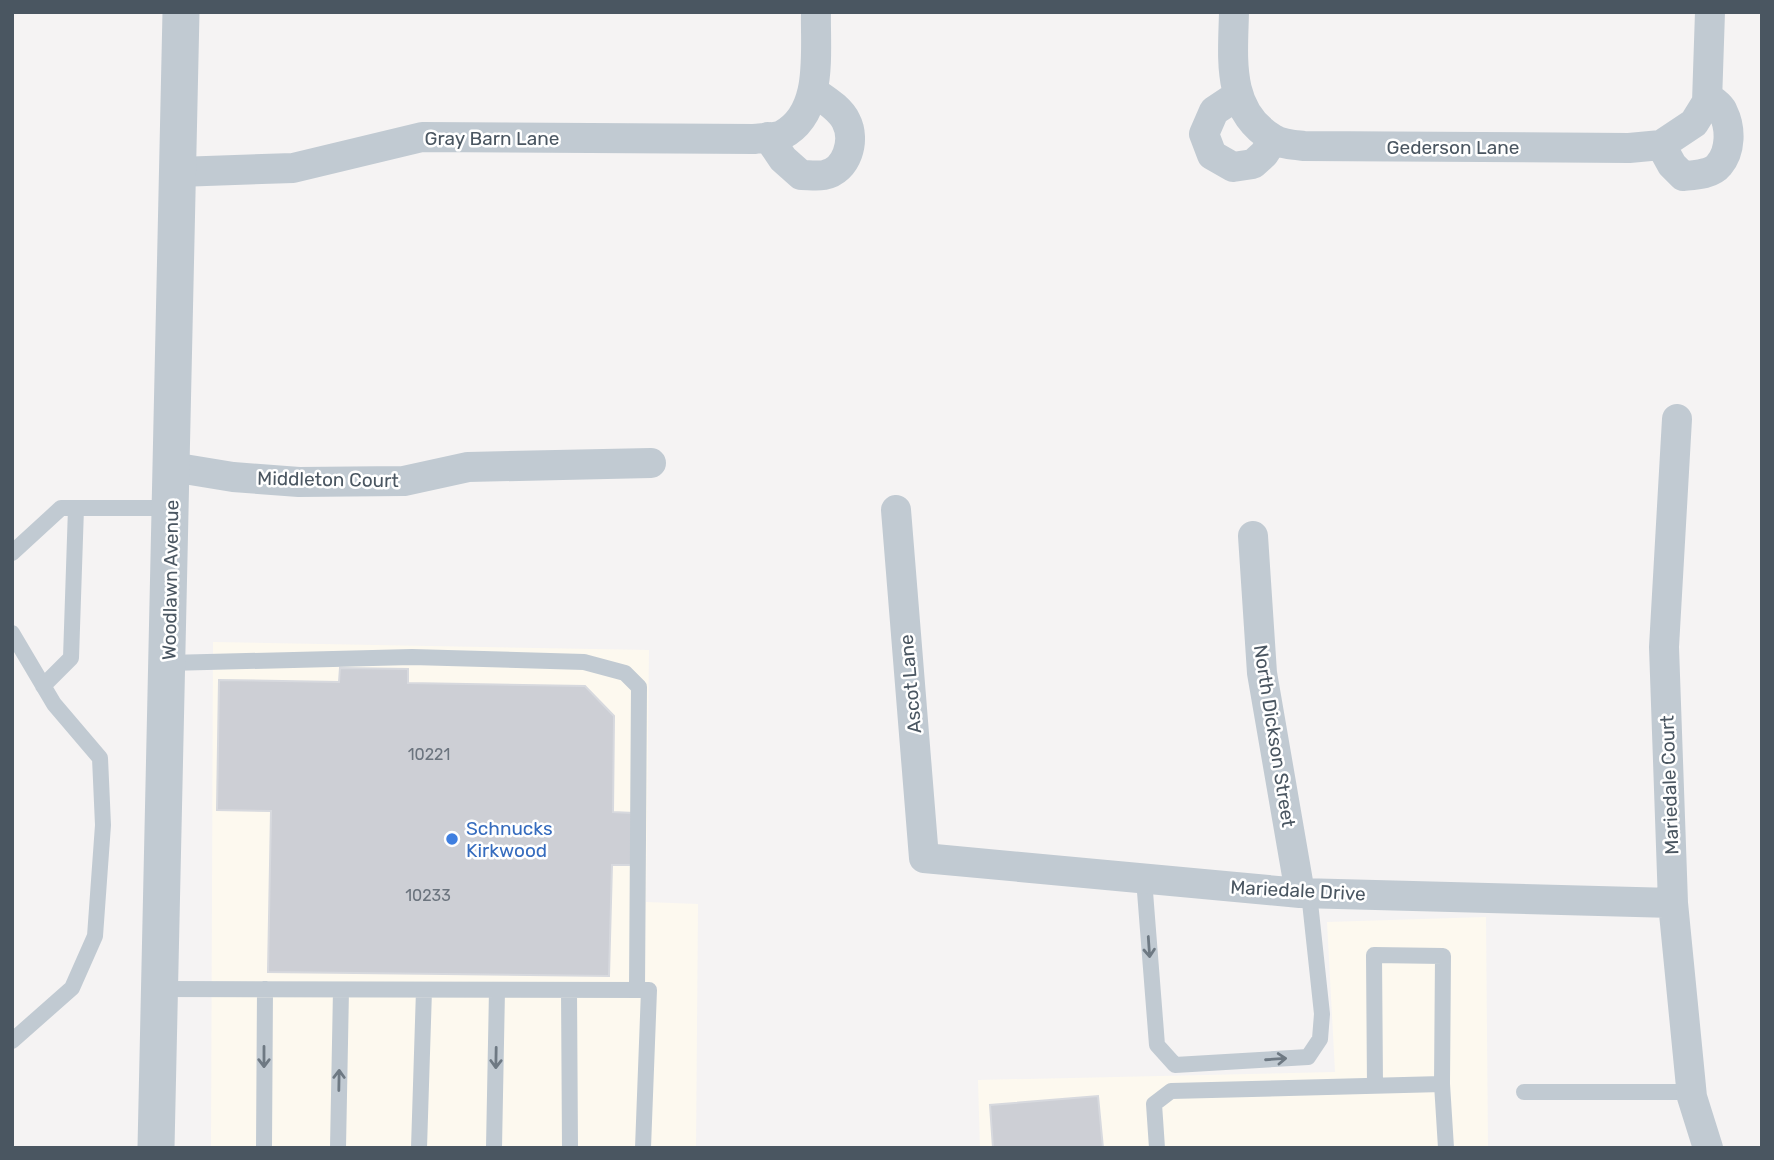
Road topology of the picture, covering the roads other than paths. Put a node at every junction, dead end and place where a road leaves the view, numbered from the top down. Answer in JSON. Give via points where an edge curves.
{"nodes":[{"id":1,"x":181,"y":12,"type":"edge"},
{"id":2,"x":816,"y":12,"type":"edge"},
{"id":3,"x":1234,"y":12,"type":"edge"},
{"id":4,"x":1710,"y":12,"type":"edge"},
{"id":5,"x":813,"y":91,"type":"junction"},
{"id":6,"x":1238,"y":96,"type":"junction"},
{"id":7,"x":1708,"y":97,"type":"junction"},
{"id":8,"x":1263,"y":131,"type":"junction"},
{"id":9,"x":768,"y":137,"type":"junction"},
{"id":10,"x":1661,"y":145,"type":"junction"},
{"id":11,"x":178,"y":172,"type":"junction"},
{"id":12,"x":1676,"y":419,"type":"dead end"},
{"id":13,"x":651,"y":463,"type":"dead end"},
{"id":14,"x":172,"y":467,"type":"junction"},
{"id":15,"x":76,"y":508,"type":"junction"},
{"id":16,"x":172,"y":508,"type":"junction"},
{"id":17,"x":896,"y":510,"type":"dead end"},
{"id":18,"x":1253,"y":536,"type":"dead end"},
{"id":19,"x":12,"y":553,"type":"edge"},
{"id":20,"x":12,"y":633,"type":"edge"},
{"id":21,"x":168,"y":663,"type":"junction"},
{"id":22,"x":43,"y":686,"type":"junction"},
{"id":23,"x":924,"y":859,"type":"joint"},
{"id":24,"x":1144,"y":879,"type":"junction"},
{"id":25,"x":1305,"y":893,"type":"junction"},
{"id":26,"x":1674,"y":903,"type":"junction"},
{"id":27,"x":160,"y":989,"type":"junction"},
{"id":28,"x":265,"y":989,"type":"junction"},
{"id":29,"x":341,"y":990,"type":"junction"},
{"id":30,"x":424,"y":990,"type":"junction"},
{"id":31,"x":497,"y":990,"type":"junction"},
{"id":32,"x":569,"y":990,"type":"junction"},
{"id":33,"x":637,"y":990,"type":"junction"},
{"id":34,"x":12,"y":1041,"type":"edge"},
{"id":35,"x":1442,"y":1084,"type":"junction"},
{"id":36,"x":1375,"y":1086,"type":"junction"},
{"id":37,"x":1524,"y":1092,"type":"dead end"},
{"id":38,"x":1691,"y":1092,"type":"junction"},
{"id":39,"x":156,"y":1148,"type":"edge"},
{"id":40,"x":264,"y":1148,"type":"edge"},
{"id":41,"x":338,"y":1148,"type":"edge"},
{"id":42,"x":419,"y":1148,"type":"edge"},
{"id":43,"x":494,"y":1148,"type":"edge"},
{"id":44,"x":570,"y":1148,"type":"edge"},
{"id":45,"x":643,"y":1148,"type":"edge"},
{"id":46,"x":1157,"y":1148,"type":"edge"},
{"id":47,"x":1446,"y":1148,"type":"edge"},
{"id":48,"x":1708,"y":1148,"type":"edge"}],
"edges":[{"from":1,"to":11,"type":"street","name":"Woodlawn Avenue"},
{"from":2,"to":5,"type":"street"},
{"from":3,"to":6,"type":"street","via":[[1233,82]]},
{"from":4,"to":7,"type":"street"},
{"from":5,"to":9,"type":"street","name":"Gray Barn Lane","via":[[806,113],[781,135]]},
{"from":5,"to":9,"type":"street","via":[[847,121],[850,142],[844,163],[826,175],[801,175]]},
{"from":6,"to":8,"type":"street"},
{"from":6,"to":8,"type":"street","via":[[1214,111],[1204,134],[1212,155],[1233,167],[1253,164],[1264,154]]},
{"from":7,"to":10,"type":"street","name":"Gederson Lane","via":[[1694,123]]},
{"from":7,"to":10,"type":"street","via":[[1723,110],[1727,125],[1729,144],[1719,166],[1683,176]]},
{"from":8,"to":10,"type":"street","name":"Gederson Lane","via":[[1304,146]]},
{"from":9,"to":11,"type":"street","name":"Gray Barn Lane","via":[[422,137],[293,169]]},
{"from":11,"to":14,"type":"street","name":"Woodlawn Avenue"},
{"from":12,"to":26,"type":"street","name":"Mariedale Court","via":[[1664,647]]},
{"from":13,"to":14,"type":"street","name":"Middleton Court","via":[[468,467],[404,481],[299,482]]},
{"from":14,"to":16,"type":"street","name":"Woodlawn Avenue"},
{"from":15,"to":16,"type":"lane"},
{"from":15,"to":19,"type":"lane","via":[[61,508]]},
{"from":15,"to":22,"type":"lane","via":[[71,658]]},
{"from":16,"to":21,"type":"street","name":"Woodlawn Avenue"},
{"from":17,"to":23,"type":"street","name":"Ascot Lane"},
{"from":18,"to":25,"type":"street","name":"North Dickson Street","via":[[1262,673]]},
{"from":20,"to":22,"type":"lane"},
{"from":21,"to":27,"type":"street","name":"Woodlawn Avenue"},
{"from":21,"to":33,"type":"lane","via":[[412,657],[584,662],[625,673],[639,687]]},
{"from":22,"to":34,"type":"lane","via":[[100,758],[103,825],[95,936],[72,988]]},
{"from":23,"to":24,"type":"street","name":"Mariedale Drive"},
{"from":24,"to":25,"type":"street","name":"Mariedale Drive"},
{"from":24,"to":25,"type":"lane","one_way":true,"via":[[1157,1045],[1175,1065],[1308,1057],[1320,1039],[1322,1014]]},
{"from":25,"to":26,"type":"street","name":"Mariedale Drive"},
{"from":26,"to":38,"type":"street","name":"Mariedale Court"},
{"from":27,"to":28,"type":"lane"},
{"from":27,"to":39,"type":"street","name":"Woodlawn Avenue"},
{"from":28,"to":29,"type":"lane"},
{"from":28,"to":40,"type":"lane","one_way":true},
{"from":29,"to":30,"type":"lane"},
{"from":41,"to":29,"type":"lane","one_way":true},
{"from":30,"to":31,"type":"lane"},
{"from":30,"to":42,"type":"lane"},
{"from":31,"to":32,"type":"lane"},
{"from":31,"to":43,"type":"lane","one_way":true},
{"from":32,"to":33,"type":"lane"},
{"from":32,"to":44,"type":"lane"},
{"from":33,"to":45,"type":"lane","via":[[649,990]]},
{"from":35,"to":36,"type":"lane"},
{"from":35,"to":36,"type":"lane","via":[[1443,956],[1374,954]]},
{"from":35,"to":47,"type":"lane"},
{"from":36,"to":46,"type":"lane","via":[[1171,1091],[1154,1104]]},
{"from":37,"to":38,"type":"lane"},
{"from":38,"to":48,"type":"street","name":"Mariedale Court"}]}
